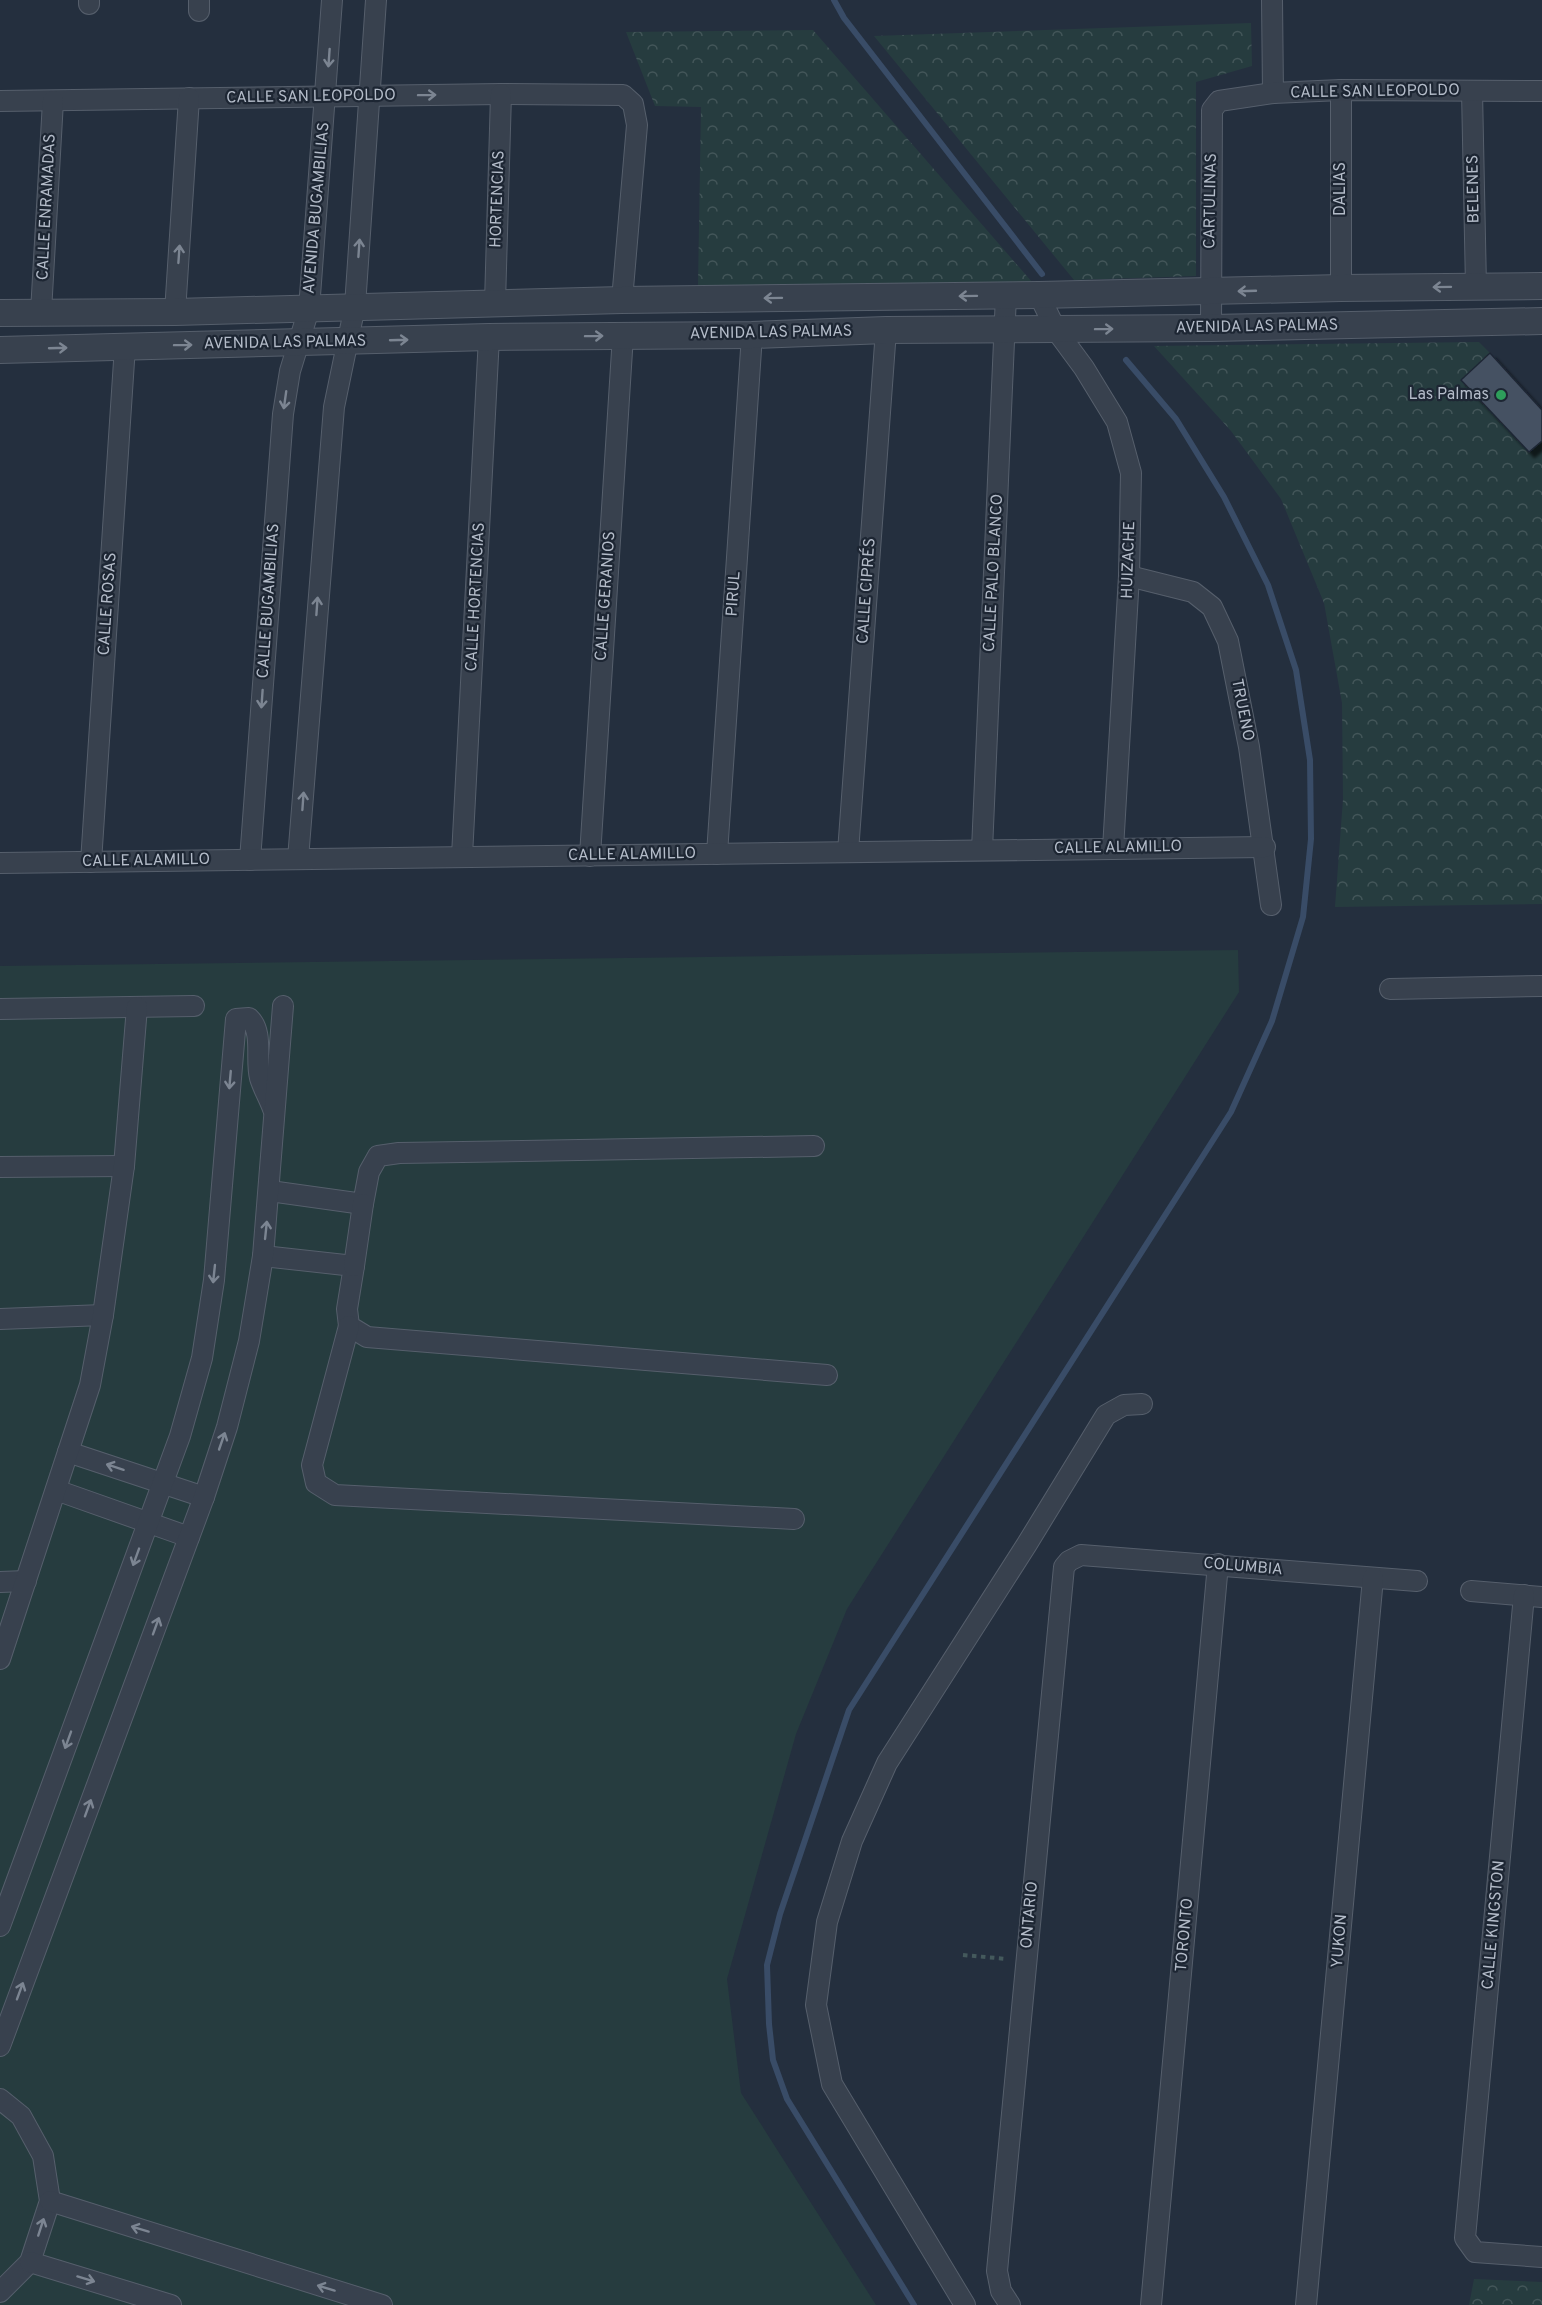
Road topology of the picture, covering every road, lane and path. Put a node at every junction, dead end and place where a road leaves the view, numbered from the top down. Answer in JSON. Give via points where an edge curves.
{"nodes":[{"id":1,"x":332,"y":0,"type":"edge"},
{"id":2,"x":376,"y":0,"type":"edge"},
{"id":3,"x":1272,"y":0,"type":"edge"},
{"id":4,"x":1341,"y":90,"type":"junction"},
{"id":5,"x":1542,"y":90,"type":"edge"},
{"id":6,"x":1472,"y":91,"type":"junction"},
{"id":7,"x":1273,"y":93,"type":"junction"},
{"id":8,"x":501,"y":94,"type":"junction"},
{"id":9,"x":369,"y":96,"type":"junction"},
{"id":10,"x":189,"y":98,"type":"junction"},
{"id":11,"x":326,"y":98,"type":"junction"},
{"id":12,"x":0,"y":101,"type":"edge"},
{"id":13,"x":53,"y":101,"type":"junction"},
{"id":14,"x":1212,"y":110,"type":"joint"},
{"id":15,"x":1542,"y":286,"type":"edge"},
{"id":16,"x":1476,"y":287,"type":"junction"},
{"id":17,"x":1341,"y":288,"type":"junction"},
{"id":18,"x":1210,"y":292,"type":"junction"},
{"id":19,"x":1039,"y":295,"type":"junction"},
{"id":20,"x":1005,"y":296,"type":"junction"},
{"id":21,"x":622,"y":300,"type":"junction"},
{"id":22,"x":495,"y":303,"type":"junction"},
{"id":23,"x":355,"y":306,"type":"junction"},
{"id":24,"x":309,"y":309,"type":"junction"},
{"id":25,"x":41,"y":312,"type":"junction"},
{"id":26,"x":175,"y":312,"type":"junction"},
{"id":27,"x":0,"y":313,"type":"edge"},
{"id":28,"x":1542,"y":321,"type":"edge"},
{"id":29,"x":1211,"y":328,"type":"junction"},
{"id":30,"x":886,"y":330,"type":"junction"},
{"id":31,"x":1005,"y":330,"type":"junction"},
{"id":32,"x":1056,"y":330,"type":"junction"},
{"id":33,"x":623,"y":335,"type":"junction"},
{"id":34,"x":752,"y":335,"type":"junction"},
{"id":35,"x":489,"y":337,"type":"junction"},
{"id":36,"x":348,"y":342,"type":"junction"},
{"id":37,"x":298,"y":343,"type":"junction"},
{"id":38,"x":125,"y":346,"type":"junction"},
{"id":39,"x":0,"y":350,"type":"edge"},
{"id":40,"x":1129,"y":576,"type":"junction"},
{"id":41,"x":1264,"y":847,"type":"junction"},
{"id":42,"x":1113,"y":849,"type":"junction"},
{"id":43,"x":982,"y":850,"type":"junction"},
{"id":44,"x":848,"y":852,"type":"junction"},
{"id":45,"x":717,"y":854,"type":"junction"},
{"id":46,"x":462,"y":856,"type":"junction"},
{"id":47,"x":590,"y":856,"type":"junction"},
{"id":48,"x":298,"y":859,"type":"junction"},
{"id":49,"x":250,"y":860,"type":"junction"},
{"id":50,"x":90,"y":862,"type":"junction"},
{"id":51,"x":0,"y":863,"type":"edge"},
{"id":52,"x":1271,"y":905,"type":"dead end"},
{"id":53,"x":1542,"y":986,"type":"edge"},
{"id":54,"x":1390,"y":989,"type":"dead end"},
{"id":55,"x":194,"y":1006,"type":"dead end"},
{"id":56,"x":283,"y":1006,"type":"dead end"},
{"id":57,"x":137,"y":1007,"type":"junction"},
{"id":58,"x":0,"y":1009,"type":"edge"},
{"id":59,"x":274,"y":1111,"type":"junction"},
{"id":60,"x":814,"y":1146,"type":"dead end"},
{"id":61,"x":124,"y":1166,"type":"junction"},
{"id":62,"x":0,"y":1167,"type":"edge"},
{"id":63,"x":270,"y":1191,"type":"junction"},
{"id":64,"x":363,"y":1204,"type":"junction"},
{"id":65,"x":264,"y":1257,"type":"junction"},
{"id":66,"x":354,"y":1266,"type":"junction"},
{"id":67,"x":104,"y":1315,"type":"junction"},
{"id":68,"x":0,"y":1319,"type":"edge"},
{"id":69,"x":349,"y":1326,"type":"junction"},
{"id":70,"x":827,"y":1375,"type":"dead end"},
{"id":71,"x":1142,"y":1404,"type":"dead end"},
{"id":72,"x":68,"y":1452,"type":"junction"},
{"id":73,"x":163,"y":1483,"type":"junction"},
{"id":74,"x":56,"y":1490,"type":"junction"},
{"id":75,"x":204,"y":1497,"type":"junction"},
{"id":76,"x":794,"y":1519,"type":"dead end"},
{"id":77,"x":149,"y":1522,"type":"junction"},
{"id":78,"x":189,"y":1537,"type":"junction"},
{"id":79,"x":1069,"y":1561,"type":"joint"},
{"id":80,"x":1218,"y":1564,"type":"junction"},
{"id":81,"x":1373,"y":1578,"type":"junction"},
{"id":82,"x":26,"y":1581,"type":"junction"},
{"id":83,"x":1417,"y":1581,"type":"dead end"},
{"id":84,"x":0,"y":1582,"type":"edge"},
{"id":85,"x":1471,"y":1591,"type":"dead end"},
{"id":86,"x":1533,"y":1596,"type":"edge"},
{"id":87,"x":0,"y":1659,"type":"edge"},
{"id":88,"x":0,"y":1926,"type":"edge"},
{"id":89,"x":963,"y":1955,"type":"dead end"},
{"id":90,"x":1026,"y":1960,"type":"junction"},
{"id":91,"x":0,"y":2046,"type":"edge"},
{"id":92,"x":0,"y":2099,"type":"edge"},
{"id":93,"x":50,"y":2201,"type":"junction"},
{"id":94,"x":1542,"y":2257,"type":"edge"},
{"id":95,"x":30,"y":2262,"type":"junction"},
{"id":96,"x":0,"y":2292,"type":"edge"},
{"id":97,"x":171,"y":2305,"type":"edge"},
{"id":98,"x":382,"y":2305,"type":"edge"},
{"id":99,"x":965,"y":2305,"type":"edge"},
{"id":100,"x":1010,"y":2305,"type":"edge"},
{"id":101,"x":1151,"y":2305,"type":"edge"},
{"id":102,"x":1306,"y":2305,"type":"edge"}],
"edges":[{"from":1,"to":11,"type":"street","name":"AVENIDA BUGAMBILIAS","one_way":true},
{"from":2,"to":9,"type":"street"},
{"from":3,"to":7,"type":"street"},
{"from":4,"to":6,"type":"street","name":"CALLE SAN LEOPOLDO"},
{"from":4,"to":7,"type":"street","name":"CALLE SAN LEOPOLDO"},
{"from":4,"to":17,"type":"street","name":"DALIAS"},
{"from":5,"to":6,"type":"street","name":"CALLE SAN LEOPOLDO"},
{"from":6,"to":16,"type":"street","name":"BELENES"},
{"from":7,"to":14,"type":"street","name":"CALLE SAN LEOPOLDO","via":[[1219,101]]},
{"from":9,"to":8,"type":"street","name":"CALLE SAN LEOPOLDO","one_way":true},
{"from":8,"to":21,"type":"street","name":"CALLE SAN LEOPOLDO","via":[[623,95],[633,104],[637,125]]},
{"from":8,"to":22,"type":"street","name":"HORTENCIAS"},
{"from":9,"to":11,"type":"street","name":"CALLE SAN LEOPOLDO"},
{"from":23,"to":9,"type":"street","one_way":true},
{"from":10,"to":11,"type":"street","name":"CALLE SAN LEOPOLDO"},
{"from":10,"to":13,"type":"street","name":"CALLE SAN LEOPOLDO"},
{"from":26,"to":10,"type":"street","one_way":true},
{"from":11,"to":24,"type":"street","name":"AVENIDA BUGAMBILIAS"},
{"from":12,"to":13,"type":"street","name":"CALLE SAN LEOPOLDO"},
{"from":13,"to":25,"type":"street","name":"CALLE ENRAMADAS"},
{"from":14,"to":18,"type":"street","name":"CARTULINAS"},
{"from":15,"to":16,"type":"street","name":"AVENIDA LAS PALMAS"},
{"from":16,"to":17,"type":"street","name":"AVENIDA LAS PALMAS","one_way":true},
{"from":17,"to":18,"type":"street","name":"AVENIDA LAS PALMAS","one_way":true},
{"from":18,"to":19,"type":"street","name":"AVENIDA LAS PALMAS"},
{"from":18,"to":29,"type":"street","name":"CARTULINAS"},
{"from":19,"to":20,"type":"street","name":"AVENIDA LAS PALMAS"},
{"from":19,"to":32,"type":"street","name":"HUIZACHE"},
{"from":20,"to":21,"type":"street","name":"AVENIDA LAS PALMAS","one_way":true},
{"from":20,"to":31,"type":"street","name":"CALLE PALO BLANCO"},
{"from":21,"to":22,"type":"street","name":"AVENIDA LAS PALMAS"},
{"from":22,"to":23,"type":"street","name":"AVENIDA LAS PALMAS"},
{"from":23,"to":24,"type":"street","name":"AVENIDA LAS PALMAS"},
{"from":23,"to":36,"type":"street"},
{"from":24,"to":26,"type":"street","name":"AVENIDA LAS PALMAS"},
{"from":24,"to":37,"type":"street","name":"AVENIDA BUGAMBILIAS"},
{"from":25,"to":26,"type":"street","name":"AVENIDA LAS PALMAS"},
{"from":25,"to":27,"type":"street","name":"AVENIDA LAS PALMAS"},
{"from":28,"to":29,"type":"street","name":"AVENIDA LAS PALMAS"},
{"from":32,"to":29,"type":"street","name":"AVENIDA LAS PALMAS","one_way":true},
{"from":30,"to":31,"type":"street","name":"AVENIDA LAS PALMAS"},
{"from":30,"to":34,"type":"street","name":"AVENIDA LAS PALMAS"},
{"from":30,"to":44,"type":"street","name":"CALLE CIPRÉS"},
{"from":31,"to":32,"type":"street","name":"AVENIDA LAS PALMAS"},
{"from":31,"to":43,"type":"street","name":"CALLE PALO BLANCO"},
{"from":32,"to":40,"type":"street","name":"HUIZACHE","via":[[1117,422],[1131,473]]},
{"from":33,"to":34,"type":"street","name":"AVENIDA LAS PALMAS"},
{"from":35,"to":33,"type":"street","name":"AVENIDA LAS PALMAS","one_way":true},
{"from":33,"to":47,"type":"street","name":"CALLE GERANIOS"},
{"from":34,"to":45,"type":"street","name":"PIRUL"},
{"from":36,"to":35,"type":"street","name":"AVENIDA LAS PALMAS","one_way":true},
{"from":35,"to":46,"type":"street","name":"CALLE HORTENCIAS"},
{"from":36,"to":37,"type":"street","name":"AVENIDA LAS PALMAS"},
{"from":48,"to":36,"type":"street","one_way":true,"via":[[329,457],[334,407]]},
{"from":38,"to":37,"type":"street","name":"AVENIDA LAS PALMAS","one_way":true},
{"from":37,"to":49,"type":"street","name":"CALLE BUGAMBILIAS","one_way":true,"via":[[283,414]]},
{"from":39,"to":38,"type":"street","name":"AVENIDA LAS PALMAS","one_way":true},
{"from":38,"to":50,"type":"street","name":"CALLE ROSAS"},
{"from":40,"to":41,"type":"street","name":"TRUENO","via":[[1193,592],[1212,607],[1228,641]]},
{"from":40,"to":42,"type":"street","name":"HUIZACHE"},
{"from":41,"to":42,"type":"street","name":"CALLE ALAMILLO"},
{"from":41,"to":52,"type":"street","name":"TRUENO"},
{"from":42,"to":43,"type":"street","name":"CALLE ALAMILLO"},
{"from":43,"to":44,"type":"street","name":"CALLE ALAMILLO"},
{"from":44,"to":45,"type":"street","name":"CALLE ALAMILLO"},
{"from":45,"to":47,"type":"street","name":"CALLE ALAMILLO"},
{"from":46,"to":47,"type":"street","name":"CALLE ALAMILLO"},
{"from":46,"to":48,"type":"street","name":"CALLE ALAMILLO"},
{"from":48,"to":49,"type":"street","name":"CALLE ALAMILLO"},
{"from":49,"to":50,"type":"street","name":"CALLE ALAMILLO"},
{"from":50,"to":51,"type":"street","name":"CALLE ALAMILLO"},
{"from":53,"to":54,"type":"street"},
{"from":55,"to":57,"type":"street"},
{"from":56,"to":59,"type":"street"},
{"from":57,"to":58,"type":"street"},
{"from":57,"to":61,"type":"street"},
{"from":59,"to":63,"type":"street"},
{"from":59,"to":73,"type":"street","one_way":true,"via":[[260,1076],[254,1022],[249,1018],[236,1019],[214,1280],[202,1358]]},
{"from":60,"to":64,"type":"street","via":[[399,1153],[378,1156],[369,1172]]},
{"from":61,"to":62,"type":"street"},
{"from":61,"to":67,"type":"street"},
{"from":63,"to":64,"type":"street"},
{"from":65,"to":63,"type":"street","one_way":true},
{"from":64,"to":66,"type":"street"},
{"from":65,"to":66,"type":"street"},
{"from":75,"to":65,"type":"street","one_way":true,"via":[[249,1341]]},
{"from":66,"to":69,"type":"street","via":[[347,1309]]},
{"from":67,"to":68,"type":"street"},
{"from":67,"to":72,"type":"street","via":[[90,1384]]},
{"from":69,"to":70,"type":"street","via":[[367,1337]]},
{"from":69,"to":76,"type":"street","via":[[312,1465],[316,1482],[335,1495]]},
{"from":71,"to":99,"type":"street","via":[[1124,1405],[1106,1415],[887,1763],[852,1841],[827,1922],[816,2005],[832,2084]]},
{"from":73,"to":72,"type":"street","one_way":true},
{"from":72,"to":74,"type":"street"},
{"from":73,"to":75,"type":"street"},
{"from":73,"to":77,"type":"street"},
{"from":74,"to":77,"type":"street"},
{"from":74,"to":82,"type":"street"},
{"from":75,"to":78,"type":"street"},
{"from":77,"to":78,"type":"street"},
{"from":77,"to":88,"type":"street","one_way":true},
{"from":91,"to":78,"type":"street","one_way":true},
{"from":79,"to":80,"type":"street","name":"COLUMBIA","via":[[1081,1555]]},
{"from":79,"to":90,"type":"street","name":"ONTARIO","via":[[1062,1576]]},
{"from":80,"to":81,"type":"street","name":"COLUMBIA"},
{"from":80,"to":101,"type":"street","name":"TORONTO"},
{"from":81,"to":83,"type":"street","name":"COLUMBIA"},
{"from":81,"to":102,"type":"street","name":"YUKON"},
{"from":82,"to":84,"type":"street"},
{"from":82,"to":87,"type":"street"},
{"from":85,"to":86,"type":"street"},
{"from":86,"to":94,"type":"street","name":"CALLE KINGSTON","via":[[1465,2238],[1474,2252]]},
{"from":89,"to":90,"type":"path"},
{"from":90,"to":100,"type":"street","name":"ONTARIO","via":[[997,2271],[1001,2291]]},
{"from":92,"to":93,"type":"street","via":[[21,2116],[43,2156]]},
{"from":95,"to":93,"type":"street","one_way":true},
{"from":98,"to":93,"type":"street","one_way":true},
{"from":95,"to":96,"type":"street"},
{"from":95,"to":97,"type":"street","one_way":true}]}
